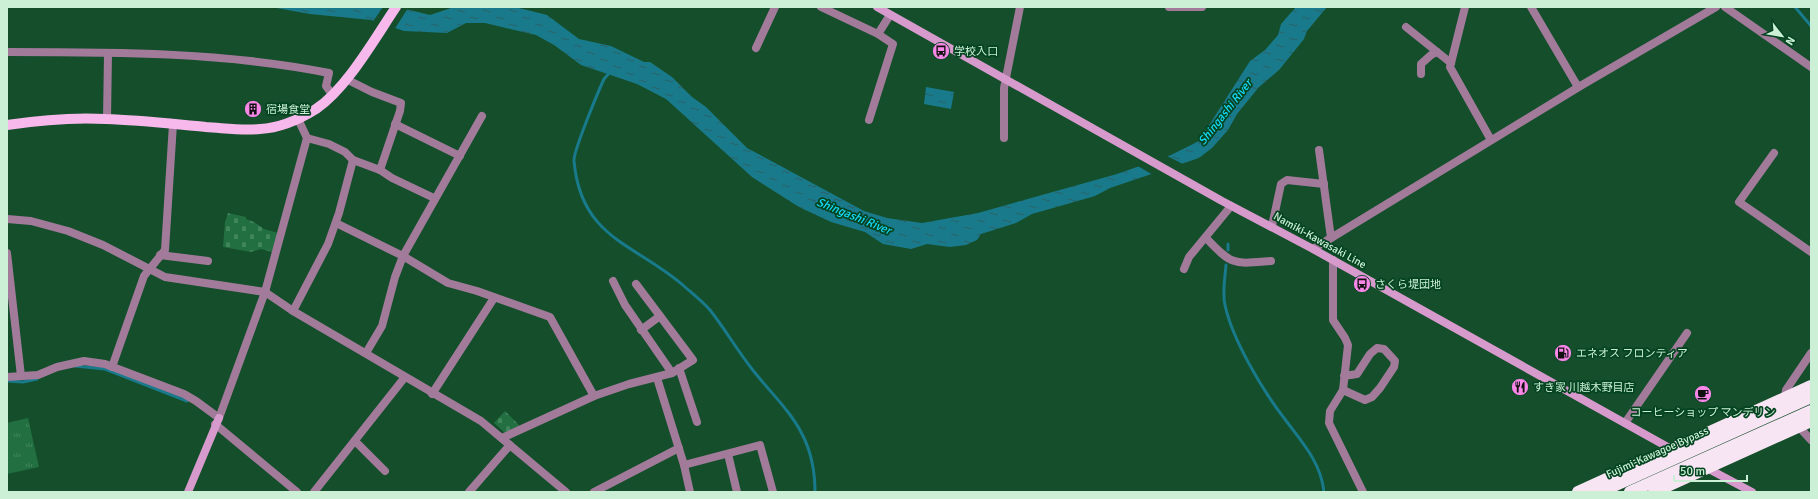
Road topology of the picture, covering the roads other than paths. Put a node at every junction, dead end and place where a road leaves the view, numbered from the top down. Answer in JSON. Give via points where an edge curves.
{"nodes":[{"id":1,"x":396,"y":7,"type":"edge"},
{"id":2,"x":775,"y":7,"type":"edge"},
{"id":3,"x":821,"y":7,"type":"edge"},
{"id":4,"x":877,"y":7,"type":"edge"},
{"id":5,"x":895,"y":7,"type":"edge"},
{"id":6,"x":1020,"y":7,"type":"edge"},
{"id":7,"x":1169,"y":7,"type":"edge"},
{"id":8,"x":1202,"y":7,"type":"edge"},
{"id":9,"x":1465,"y":7,"type":"edge"},
{"id":10,"x":1531,"y":7,"type":"edge"},
{"id":11,"x":1716,"y":7,"type":"edge"},
{"id":12,"x":1725,"y":7,"type":"edge"},
{"id":13,"x":890,"y":15,"type":"junction"},
{"id":14,"x":1406,"y":27,"type":"dead end"},
{"id":15,"x":878,"y":34,"type":"junction"},
{"id":16,"x":756,"y":48,"type":"dead end"},
{"id":17,"x":7,"y":52,"type":"edge"},
{"id":18,"x":1438,"y":52,"type":"junction"},
{"id":19,"x":108,"y":54,"type":"junction"},
{"id":20,"x":1451,"y":63,"type":"junction"},
{"id":21,"x":1811,"y":67,"type":"edge"},
{"id":22,"x":1421,"y":74,"type":"dead end"},
{"id":23,"x":346,"y":79,"type":"junction"},
{"id":24,"x":1006,"y":80,"type":"junction"},
{"id":25,"x":1578,"y":87,"type":"junction"},
{"id":26,"x":332,"y":94,"type":"junction"},
{"id":27,"x":482,"y":116,"type":"dead end"},
{"id":28,"x":107,"y":119,"type":"junction"},
{"id":29,"x":298,"y":119,"type":"junction"},
{"id":30,"x":869,"y":120,"type":"dead end"},
{"id":31,"x":172,"y":124,"type":"junction"},
{"id":32,"x":395,"y":124,"type":"junction"},
{"id":33,"x":7,"y":125,"type":"edge"},
{"id":34,"x":307,"y":138,"type":"junction"},
{"id":35,"x":1004,"y":138,"type":"dead end"},
{"id":36,"x":1490,"y":140,"type":"junction"},
{"id":37,"x":1319,"y":150,"type":"dead end"},
{"id":38,"x":1774,"y":153,"type":"dead end"},
{"id":39,"x":460,"y":156,"type":"junction"},
{"id":40,"x":353,"y":160,"type":"junction"},
{"id":41,"x":380,"y":170,"type":"junction"},
{"id":42,"x":1324,"y":184,"type":"junction"},
{"id":43,"x":434,"y":198,"type":"junction"},
{"id":44,"x":1231,"y":206,"type":"junction"},
{"id":45,"x":7,"y":218,"type":"edge"},
{"id":46,"x":336,"y":222,"type":"junction"},
{"id":47,"x":1272,"y":226,"type":"junction"},
{"id":48,"x":1206,"y":238,"type":"junction"},
{"id":49,"x":1331,"y":238,"type":"junction"},
{"id":50,"x":1313,"y":249,"type":"junction"},
{"id":51,"x":7,"y":252,"type":"edge"},
{"id":52,"x":1811,"y":252,"type":"edge"},
{"id":53,"x":160,"y":255,"type":"junction"},
{"id":54,"x":403,"y":256,"type":"junction"},
{"id":55,"x":1333,"y":260,"type":"junction"},
{"id":56,"x":1271,"y":261,"type":"dead end"},
{"id":57,"x":208,"y":262,"type":"dead end"},
{"id":58,"x":150,"y":268,"type":"junction"},
{"id":59,"x":1184,"y":269,"type":"dead end"},
{"id":60,"x":613,"y":281,"type":"dead end"},
{"id":61,"x":636,"y":284,"type":"dead end"},
{"id":62,"x":265,"y":292,"type":"junction"},
{"id":63,"x":494,"y":298,"type":"junction"},
{"id":64,"x":293,"y":311,"type":"junction"},
{"id":65,"x":660,"y":316,"type":"junction"},
{"id":66,"x":641,"y":330,"type":"junction"},
{"id":67,"x":1687,"y":332,"type":"dead end"},
{"id":68,"x":366,"y":353,"type":"junction"},
{"id":69,"x":1811,"y":353,"type":"edge"},
{"id":70,"x":112,"y":367,"type":"junction"},
{"id":71,"x":679,"y":368,"type":"junction"},
{"id":72,"x":672,"y":373,"type":"junction"},
{"id":73,"x":21,"y":376,"type":"junction"},
{"id":74,"x":1344,"y":376,"type":"junction"},
{"id":75,"x":7,"y":377,"type":"edge"},
{"id":76,"x":405,"y":377,"type":"junction"},
{"id":77,"x":657,"y":378,"type":"junction"},
{"id":78,"x":1811,"y":386,"type":"edge"},
{"id":79,"x":1343,"y":390,"type":"junction"},
{"id":80,"x":432,"y":394,"type":"junction"},
{"id":81,"x":594,"y":396,"type":"junction"},
{"id":82,"x":1811,"y":397,"type":"edge"},
{"id":83,"x":1785,"y":398,"type":"junction"},
{"id":84,"x":1811,"y":411,"type":"edge"},
{"id":85,"x":217,"y":421,"type":"junction"},
{"id":86,"x":1811,"y":421,"type":"edge"},
{"id":87,"x":697,"y":422,"type":"dead end"},
{"id":88,"x":1625,"y":423,"type":"junction"},
{"id":89,"x":1798,"y":427,"type":"junction"},
{"id":90,"x":502,"y":438,"type":"junction"},
{"id":91,"x":1811,"y":440,"type":"edge"},
{"id":92,"x":355,"y":441,"type":"junction"},
{"id":93,"x":510,"y":445,"type":"junction"},
{"id":94,"x":679,"y":448,"type":"junction"},
{"id":95,"x":1671,"y":449,"type":"junction"},
{"id":96,"x":728,"y":454,"type":"junction"},
{"id":97,"x":684,"y":465,"type":"junction"},
{"id":98,"x":1706,"y":468,"type":"junction"},
{"id":99,"x":385,"y":471,"type":"dead end"},
{"id":100,"x":188,"y":492,"type":"edge"},
{"id":101,"x":297,"y":492,"type":"edge"},
{"id":102,"x":314,"y":492,"type":"edge"},
{"id":103,"x":470,"y":492,"type":"edge"},
{"id":104,"x":566,"y":492,"type":"edge"},
{"id":105,"x":594,"y":492,"type":"edge"},
{"id":106,"x":690,"y":492,"type":"edge"},
{"id":107,"x":737,"y":492,"type":"edge"},
{"id":108,"x":773,"y":492,"type":"edge"},
{"id":109,"x":1363,"y":492,"type":"edge"},
{"id":110,"x":1578,"y":492,"type":"edge"},
{"id":111,"x":1600,"y":492,"type":"edge"},
{"id":112,"x":1630,"y":492,"type":"edge"},
{"id":113,"x":1654,"y":492,"type":"edge"},
{"id":114,"x":1752,"y":492,"type":"edge"}],
"edges":[{"from":1,"to":23,"type":"main road"},
{"from":2,"to":16,"type":"street"},
{"from":3,"to":15,"type":"street"},
{"from":4,"to":13,"type":"main road","name":"Namiki-Kawasaki Line"},
{"from":5,"to":13,"type":"main road"},
{"from":6,"to":24,"type":"street"},
{"from":7,"to":8,"type":"street"},
{"from":9,"to":20,"type":"street"},
{"from":10,"to":25,"type":"street"},
{"from":11,"to":25,"type":"street"},
{"from":12,"to":21,"type":"street"},
{"from":13,"to":15,"type":"street"},
{"from":13,"to":24,"type":"main road","name":"Namiki-Kawasaki Line"},
{"from":14,"to":18,"type":"street"},
{"from":15,"to":30,"type":"street","via":[[893,44]]},
{"from":17,"to":19,"type":"street"},
{"from":18,"to":20,"type":"street"},
{"from":18,"to":22,"type":"street","via":[[1421,64]]},
{"from":19,"to":26,"type":"street","via":[[200,56],[299,67],[329,73],[326,86]]},
{"from":19,"to":28,"type":"street"},
{"from":20,"to":36,"type":"street","via":[[1450,67]]},
{"from":23,"to":26,"type":"main road"},
{"from":23,"to":32,"type":"street","via":[[400,103]]},
{"from":24,"to":35,"type":"street"},
{"from":24,"to":44,"type":"main road","name":"Namiki-Kawasaki Line"},
{"from":25,"to":36,"type":"street"},
{"from":26,"to":29,"type":"main road","via":[[317,108]]},
{"from":27,"to":39,"type":"street"},
{"from":28,"to":31,"type":"main road"},
{"from":28,"to":33,"type":"main road","via":[[62,118]]},
{"from":29,"to":31,"type":"main road","via":[[260,129],[235,130]]},
{"from":29,"to":34,"type":"street"},
{"from":31,"to":53,"type":"street","via":[[165,250]]},
{"from":32,"to":39,"type":"street"},
{"from":32,"to":41,"type":"street"},
{"from":34,"to":40,"type":"street","via":[[346,152]]},
{"from":34,"to":62,"type":"street"},
{"from":36,"to":49,"type":"street"},
{"from":37,"to":42,"type":"street"},
{"from":38,"to":52,"type":"street","via":[[1739,202]]},
{"from":39,"to":43,"type":"street"},
{"from":40,"to":41,"type":"street"},
{"from":40,"to":46,"type":"street"},
{"from":41,"to":43,"type":"street"},
{"from":42,"to":47,"type":"street","via":[[1287,180],[1281,184]]},
{"from":42,"to":49,"type":"street"},
{"from":43,"to":54,"type":"street"},
{"from":44,"to":47,"type":"main road","name":"Namiki-Kawasaki Line"},
{"from":44,"to":48,"type":"street"},
{"from":45,"to":58,"type":"street","via":[[31,221],[68,231]]},
{"from":46,"to":54,"type":"street"},
{"from":46,"to":64,"type":"street","via":[[328,244]]},
{"from":47,"to":50,"type":"main road","name":"Namiki-Kawasaki Line"},
{"from":48,"to":56,"type":"street","via":[[1222,255],[1233,262]]},
{"from":48,"to":59,"type":"street","via":[[1189,257]]},
{"from":49,"to":50,"type":"street"},
{"from":50,"to":55,"type":"main road","name":"Namiki-Kawasaki Line"},
{"from":51,"to":73,"type":"street"},
{"from":53,"to":57,"type":"street"},
{"from":53,"to":58,"type":"street"},
{"from":54,"to":63,"type":"street","via":[[448,283]]},
{"from":54,"to":68,"type":"street","via":[[382,326]]},
{"from":55,"to":74,"type":"street","via":[[1333,320],[1348,345]]},
{"from":55,"to":88,"type":"main road","name":"Namiki-Kawasaki Line"},
{"from":58,"to":62,"type":"street","via":[[165,277]]},
{"from":58,"to":70,"type":"street","via":[[144,276]]},
{"from":60,"to":66,"type":"street"},
{"from":61,"to":65,"type":"street"},
{"from":62,"to":64,"type":"street"},
{"from":62,"to":85,"type":"street"},
{"from":63,"to":80,"type":"street"},
{"from":63,"to":81,"type":"street","via":[[550,317]]},
{"from":64,"to":68,"type":"street"},
{"from":65,"to":66,"type":"street"},
{"from":65,"to":71,"type":"street","via":[[693,360]]},
{"from":66,"to":72,"type":"street"},
{"from":67,"to":88,"type":"street"},
{"from":68,"to":76,"type":"street"},
{"from":69,"to":83,"type":"street","via":[[1786,390]]},
{"from":70,"to":73,"type":"street","via":[[84,361],[57,367],[38,375]]},
{"from":70,"to":85,"type":"street","via":[[184,394],[196,401]]},
{"from":71,"to":72,"type":"street"},
{"from":71,"to":87,"type":"street"},
{"from":72,"to":77,"type":"street"},
{"from":73,"to":75,"type":"street"},
{"from":74,"to":79,"type":"street"},
{"from":74,"to":79,"type":"street","via":[[1357,374],[1377,348],[1384,349],[1395,361],[1394,368],[1372,397],[1365,400]]},
{"from":76,"to":80,"type":"street"},
{"from":76,"to":92,"type":"street"},
{"from":77,"to":81,"type":"street"},
{"from":77,"to":94,"type":"street"},
{"from":78,"to":83,"type":"highway"},
{"from":79,"to":109,"type":"street","via":[[1330,412],[1329,423]]},
{"from":80,"to":90,"type":"street","via":[[481,421]]},
{"from":81,"to":90,"type":"street"},
{"from":82,"to":111,"type":"highway","name":"Fujimi-Kawagoe Bypass"},
{"from":83,"to":95,"type":"highway"},
{"from":84,"to":112,"type":"highway"},
{"from":85,"to":100,"type":"main road"},
{"from":85,"to":101,"type":"street"},
{"from":86,"to":89,"type":"highway"},
{"from":88,"to":95,"type":"main road","name":"Namiki-Kawasaki Line"},
{"from":89,"to":91,"type":"street"},
{"from":89,"to":98,"type":"highway"},
{"from":90,"to":93,"type":"street"},
{"from":92,"to":99,"type":"street"},
{"from":92,"to":102,"type":"street"},
{"from":93,"to":103,"type":"street"},
{"from":93,"to":104,"type":"street"},
{"from":94,"to":97,"type":"street"},
{"from":94,"to":105,"type":"street"},
{"from":95,"to":98,"type":"main road","name":"Namiki-Kawasaki Line"},
{"from":95,"to":110,"type":"highway"},
{"from":96,"to":97,"type":"street"},
{"from":96,"to":107,"type":"street"},
{"from":96,"to":108,"type":"street","via":[[760,445]]},
{"from":97,"to":106,"type":"street"},
{"from":98,"to":113,"type":"highway"},
{"from":98,"to":114,"type":"main road","name":"Namiki-Kawasaki Line"}]}
